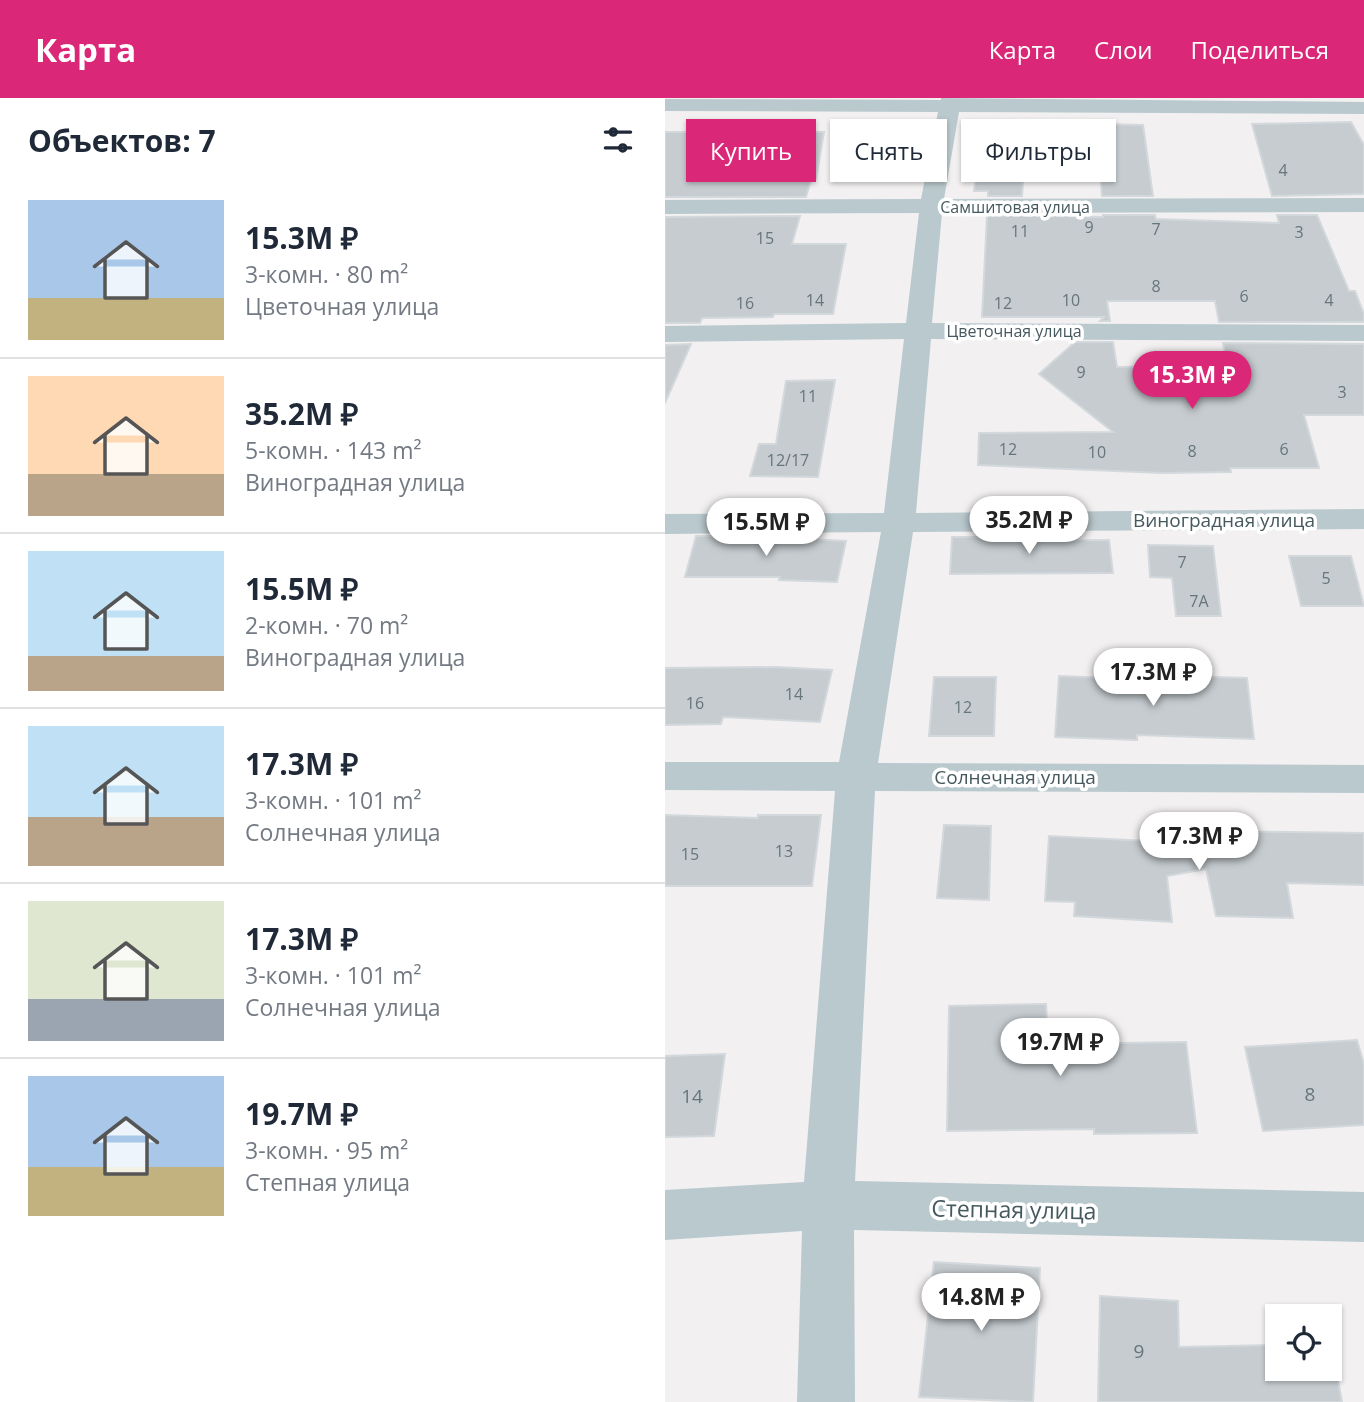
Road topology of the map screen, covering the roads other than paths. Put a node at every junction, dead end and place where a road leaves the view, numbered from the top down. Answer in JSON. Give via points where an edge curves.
{"nodes":[{"id":1,"x":950,"y":102,"type":"edge"},
{"id":2,"x":665,"y":105,"type":"edge"},
{"id":3,"x":1364,"y":108,"type":"edge"},
{"id":4,"x":1364,"y":205,"type":"edge"},
{"id":5,"x":665,"y":207,"type":"edge"},
{"id":6,"x":931,"y":208,"type":"junction"},
{"id":7,"x":917,"y":331,"type":"junction"},
{"id":8,"x":1364,"y":332,"type":"edge"},
{"id":9,"x":665,"y":334,"type":"edge"},
{"id":10,"x":1364,"y":519,"type":"edge"},
{"id":11,"x":899,"y":522,"type":"junction"},
{"id":12,"x":665,"y":524,"type":"edge"},
{"id":13,"x":856,"y":775,"type":"junction"},
{"id":14,"x":665,"y":776,"type":"edge"},
{"id":15,"x":1364,"y":779,"type":"edge"},
{"id":16,"x":828,"y":1205,"type":"junction"},
{"id":17,"x":665,"y":1215,"type":"edge"},
{"id":18,"x":1364,"y":1217,"type":"edge"},
{"id":19,"x":826,"y":1402,"type":"edge"}],
"edges":[{"from":1,"to":2,"type":"street"},
{"from":1,"to":3,"type":"street"},
{"from":1,"to":6,"type":"street"},
{"from":4,"to":6,"type":"street","name":"Самшитовая улица"},
{"from":5,"to":6,"type":"street","name":"Самшитовая улица"},
{"from":6,"to":7,"type":"street"},
{"from":7,"to":8,"type":"street","name":"Цветочная улица"},
{"from":7,"to":9,"type":"street","name":"Цветочная улица"},
{"from":7,"to":11,"type":"street"},
{"from":10,"to":11,"type":"street","name":"Виноградная улица"},
{"from":11,"to":12,"type":"street","name":"Виноградная улица"},
{"from":11,"to":13,"type":"street"},
{"from":13,"to":14,"type":"street","name":"Солнечная улица"},
{"from":13,"to":15,"type":"street","name":"Солнечная улица"},
{"from":13,"to":16,"type":"street"},
{"from":16,"to":17,"type":"street","name":"Степная улица"},
{"from":16,"to":18,"type":"street","name":"Степная улица"},
{"from":16,"to":19,"type":"street"}]}
